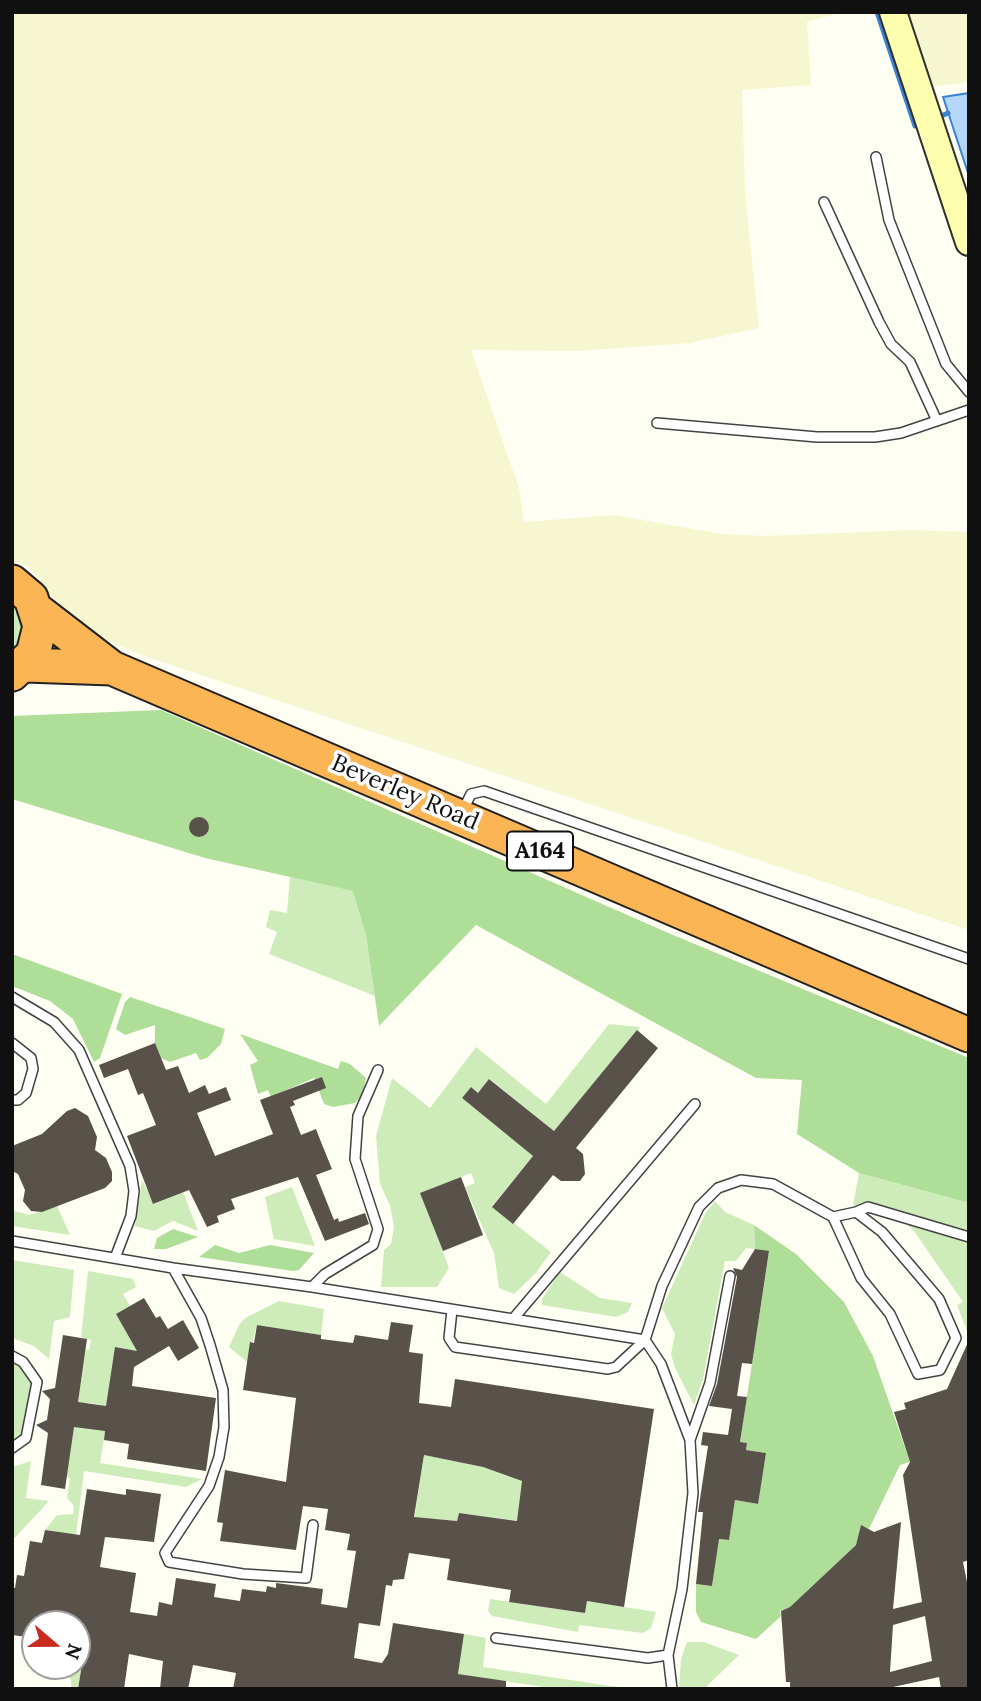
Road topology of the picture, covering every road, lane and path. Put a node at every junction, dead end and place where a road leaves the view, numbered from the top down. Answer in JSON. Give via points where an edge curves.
{"nodes":[{"id":1,"x":892,"y":12,"type":"edge"},
{"id":2,"x":876,"y":158,"type":"dead end"},
{"id":3,"x":824,"y":202,"type":"dead end"},
{"id":4,"x":969,"y":242,"type":"edge"},
{"id":5,"x":969,"y":392,"type":"edge"},
{"id":6,"x":969,"y":410,"type":"edge"},
{"id":7,"x":937,"y":421,"type":"junction"},
{"id":8,"x":657,"y":423,"type":"dead end"},
{"id":9,"x":12,"y":582,"type":"edge"},
{"id":10,"x":37,"y":611,"type":"junction"},
{"id":11,"x":112,"y":668,"type":"junction"},
{"id":12,"x":18,"y":670,"type":"edge"},
{"id":13,"x":460,"y":817,"type":"junction"},
{"id":14,"x":969,"y":959,"type":"edge"},
{"id":15,"x":12,"y":997,"type":"edge"},
{"id":16,"x":969,"y":1035,"type":"edge"},
{"id":17,"x":12,"y":1044,"type":"edge"},
{"id":18,"x":377,"y":1070,"type":"dead end"},
{"id":19,"x":12,"y":1100,"type":"edge"},
{"id":20,"x":695,"y":1104,"type":"dead end"},
{"id":21,"x":856,"y":1212,"type":"junction"},
{"id":22,"x":833,"y":1217,"type":"junction"},
{"id":23,"x":969,"y":1237,"type":"edge"},
{"id":24,"x":12,"y":1241,"type":"edge"},
{"id":25,"x":115,"y":1258,"type":"junction"},
{"id":26,"x":173,"y":1268,"type":"junction"},
{"id":27,"x":730,"y":1276,"type":"dead end"},
{"id":28,"x":312,"y":1287,"type":"junction"},
{"id":29,"x":452,"y":1310,"type":"junction"},
{"id":30,"x":513,"y":1319,"type":"junction"},
{"id":31,"x":645,"y":1340,"type":"junction"},
{"id":32,"x":12,"y":1356,"type":"edge"},
{"id":33,"x":690,"y":1440,"type":"junction"},
{"id":34,"x":12,"y":1448,"type":"edge"},
{"id":35,"x":313,"y":1525,"type":"dead end"},
{"id":36,"x":496,"y":1638,"type":"dead end"},
{"id":37,"x":668,"y":1655,"type":"junction"},
{"id":38,"x":672,"y":1689,"type":"edge"}],
"edges":[{"from":1,"to":4,"type":"street"},
{"from":2,"to":5,"type":"lane","via":[[889,220],[946,364]]},
{"from":3,"to":7,"type":"lane","via":[[879,323],[891,344],[910,362]]},
{"from":6,"to":7,"type":"lane"},
{"from":7,"to":8,"type":"lane","via":[[875,437],[817,437]]},
{"from":9,"to":10,"type":"highway","number":"A164"},
{"from":10,"to":11,"type":"highway","name":"Beverley Road","number":"A164"},
{"from":10,"to":12,"type":"highway","number":"A164","via":[[39,640]]},
{"from":11,"to":12,"type":"highway","name":"Beverley Road","number":"A164"},
{"from":11,"to":13,"type":"highway","name":"Beverley Road","number":"A164"},
{"from":13,"to":14,"type":"lane","via":[[471,794],[484,791]]},
{"from":13,"to":16,"type":"highway","name":"Beverley Road","number":"A164"},
{"from":15,"to":25,"type":"lane","via":[[54,1022],[79,1050],[130,1166],[131,1216]]},
{"from":17,"to":19,"type":"lane","via":[[31,1058],[33,1069],[26,1093]]},
{"from":18,"to":28,"type":"lane","via":[[358,1116],[355,1158],[378,1229],[373,1245]]},
{"from":20,"to":30,"type":"lane"},
{"from":21,"to":22,"type":"lane"},
{"from":21,"to":22,"type":"lane","via":[[882,1232],[939,1299],[956,1338],[940,1370],[918,1374],[890,1314],[861,1278]]},
{"from":21,"to":23,"type":"lane","via":[[868,1207]]},
{"from":22,"to":31,"type":"lane","via":[[773,1184],[741,1180],[718,1188],[699,1207],[675,1253]]},
{"from":24,"to":25,"type":"lane"},
{"from":25,"to":26,"type":"lane"},
{"from":26,"to":28,"type":"lane"},
{"from":26,"to":35,"type":"lane","via":[[201,1318],[210,1345],[223,1391],[224,1427],[209,1486],[165,1553],[169,1562],[306,1578]]},
{"from":27,"to":33,"type":"lane","via":[[710,1383]]},
{"from":28,"to":29,"type":"lane"},
{"from":29,"to":30,"type":"lane"},
{"from":29,"to":31,"type":"lane","via":[[449,1338],[455,1347],[504,1355],[608,1369]]},
{"from":30,"to":31,"type":"lane"},
{"from":31,"to":33,"type":"lane","via":[[661,1364]]},
{"from":32,"to":34,"type":"lane","via":[[23,1362],[37,1382],[26,1438]]},
{"from":33,"to":37,"type":"lane","via":[[693,1493],[682,1589]]},
{"from":36,"to":37,"type":"lane","via":[[648,1658]]},
{"from":37,"to":38,"type":"lane"}]}
